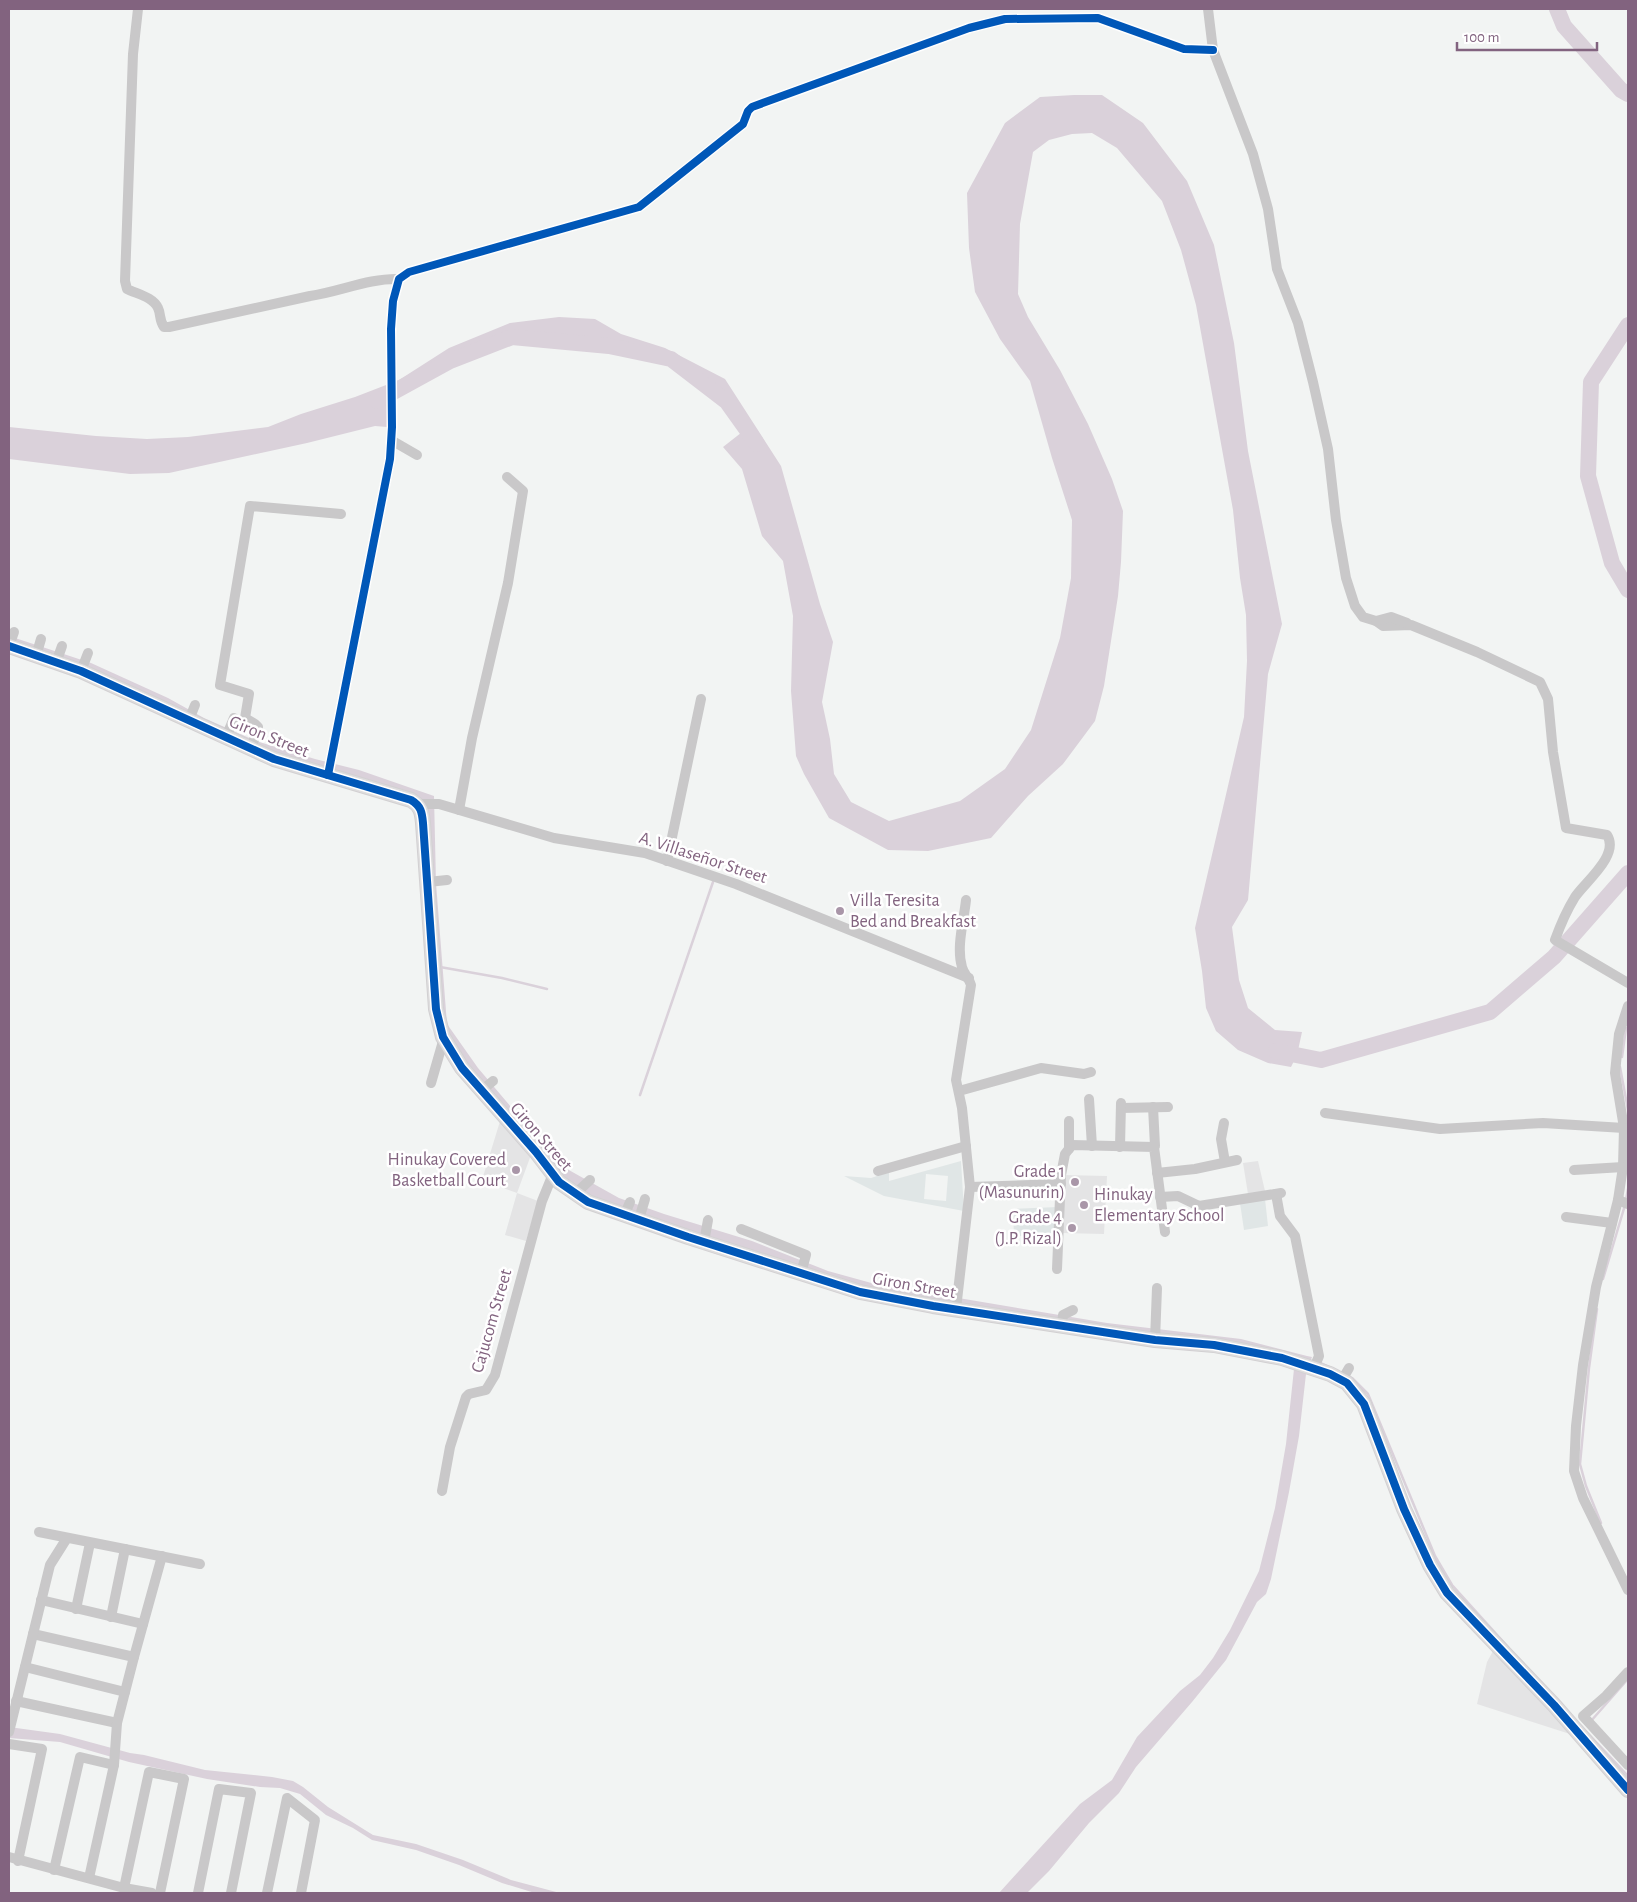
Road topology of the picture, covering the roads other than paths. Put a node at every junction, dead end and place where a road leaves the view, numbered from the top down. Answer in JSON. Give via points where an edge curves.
{"nodes":[{"id":1,"x":138,"y":9,"type":"edge"},
{"id":2,"x":1208,"y":9,"type":"edge"},
{"id":3,"x":1213,"y":50,"type":"junction"},
{"id":4,"x":398,"y":279,"type":"junction"},
{"id":5,"x":391,"y":440,"type":"junction"},
{"id":6,"x":418,"y":455,"type":"dead end"},
{"id":7,"x":507,"y":477,"type":"dead end"},
{"id":8,"x":342,"y":514,"type":"dead end"},
{"id":9,"x":14,"y":632,"type":"dead end"},
{"id":10,"x":41,"y":639,"type":"dead end"},
{"id":11,"x":9,"y":645,"type":"edge"},
{"id":12,"x":62,"y":646,"type":"dead end"},
{"id":13,"x":88,"y":653,"type":"dead end"},
{"id":14,"x":37,"y":654,"type":"junction"},
{"id":15,"x":57,"y":661,"type":"junction"},
{"id":16,"x":82,"y":670,"type":"junction"},
{"id":17,"x":701,"y":699,"type":"dead end"},
{"id":18,"x":195,"y":705,"type":"dead end"},
{"id":19,"x":190,"y":718,"type":"junction"},
{"id":20,"x":234,"y":718,"type":"dead end"},
{"id":21,"x":226,"y":735,"type":"junction"},
{"id":22,"x":252,"y":744,"type":"junction"},
{"id":23,"x":330,"y":770,"type":"junction"},
{"id":24,"x":422,"y":804,"type":"junction"},
{"id":25,"x":459,"y":810,"type":"junction"},
{"id":26,"x":667,"y":861,"type":"junction"},
{"id":27,"x":966,"y":900,"type":"dead end"},
{"id":28,"x":969,"y":978,"type":"junction"},
{"id":29,"x":1628,"y":983,"type":"edge"},
{"id":30,"x":1628,"y":1006,"type":"edge"},
{"id":31,"x":444,"y":1038,"type":"junction"},
{"id":32,"x":1092,"y":1072,"type":"dead end"},
{"id":33,"x":493,"y":1081,"type":"dead end"},
{"id":34,"x":431,"y":1082,"type":"dead end"},
{"id":35,"x":482,"y":1090,"type":"junction"},
{"id":36,"x":959,"y":1091,"type":"junction"},
{"id":37,"x":1089,"y":1099,"type":"dead end"},
{"id":38,"x":1153,"y":1107,"type":"junction"},
{"id":39,"x":1168,"y":1107,"type":"dead end"},
{"id":40,"x":1325,"y":1113,"type":"dead end"},
{"id":41,"x":1069,"y":1121,"type":"dead end"},
{"id":42,"x":1224,"y":1123,"type":"dead end"},
{"id":43,"x":1624,"y":1128,"type":"junction"},
{"id":44,"x":966,"y":1146,"type":"junction"},
{"id":45,"x":1092,"y":1146,"type":"junction"},
{"id":46,"x":1120,"y":1146,"type":"junction"},
{"id":47,"x":1156,"y":1146,"type":"dead end"},
{"id":48,"x":1069,"y":1149,"type":"junction"},
{"id":49,"x":1238,"y":1160,"type":"dead end"},
{"id":50,"x":1226,"y":1162,"type":"junction"},
{"id":51,"x":1623,"y":1167,"type":"junction"},
{"id":52,"x":1574,"y":1170,"type":"dead end"},
{"id":53,"x":878,"y":1171,"type":"dead end"},
{"id":54,"x":1157,"y":1173,"type":"junction"},
{"id":55,"x":553,"y":1174,"type":"junction"},
{"id":56,"x":590,"y":1180,"type":"dead end"},
{"id":57,"x":1061,"y":1184,"type":"junction"},
{"id":58,"x":970,"y":1187,"type":"junction"},
{"id":59,"x":577,"y":1193,"type":"junction"},
{"id":60,"x":1160,"y":1197,"type":"junction"},
{"id":61,"x":1624,"y":1202,"type":"edge"},
{"id":62,"x":1566,"y":1217,"type":"dead end"},
{"id":63,"x":1612,"y":1223,"type":"junction"},
{"id":64,"x":741,"y":1229,"type":"dead end"},
{"id":65,"x":1165,"y":1232,"type":"dead end"},
{"id":66,"x":802,"y":1268,"type":"junction"},
{"id":67,"x":1057,"y":1269,"type":"dead end"},
{"id":68,"x":1157,"y":1288,"type":"dead end"},
{"id":69,"x":957,"y":1303,"type":"junction"},
{"id":70,"x":1156,"y":1333,"type":"junction"},
{"id":71,"x":1312,"y":1362,"type":"junction"},
{"id":72,"x":1348,"y":1368,"type":"dead end"},
{"id":73,"x":1342,"y":1380,"type":"junction"},
{"id":74,"x":442,"y":1491,"type":"dead end"},
{"id":75,"x":38,"y":1532,"type":"dead end"},
{"id":76,"x":67,"y":1538,"type":"junction"},
{"id":77,"x":90,"y":1543,"type":"junction"},
{"id":78,"x":125,"y":1549,"type":"junction"},
{"id":79,"x":162,"y":1556,"type":"junction"},
{"id":80,"x":200,"y":1564,"type":"dead end"},
{"id":81,"x":1628,"y":1590,"type":"edge"},
{"id":82,"x":41,"y":1600,"type":"junction"},
{"id":83,"x":76,"y":1608,"type":"junction"},
{"id":84,"x":111,"y":1617,"type":"junction"},
{"id":85,"x":143,"y":1624,"type":"junction"},
{"id":86,"x":33,"y":1634,"type":"junction"},
{"id":87,"x":134,"y":1657,"type":"junction"},
{"id":88,"x":25,"y":1667,"type":"junction"},
{"id":89,"x":1628,"y":1672,"type":"edge"},
{"id":90,"x":125,"y":1692,"type":"junction"},
{"id":91,"x":16,"y":1701,"type":"junction"},
{"id":92,"x":117,"y":1723,"type":"junction"},
{"id":93,"x":9,"y":1732,"type":"edge"},
{"id":94,"x":9,"y":1744,"type":"edge"},
{"id":95,"x":114,"y":1765,"type":"junction"},
{"id":96,"x":1628,"y":1765,"type":"edge"},
{"id":97,"x":1628,"y":1790,"type":"edge"},
{"id":98,"x":13,"y":1859,"type":"edge"},
{"id":99,"x":54,"y":1870,"type":"junction"},
{"id":100,"x":89,"y":1878,"type":"junction"},
{"id":101,"x":124,"y":1888,"type":"junction"},
{"id":102,"x":152,"y":1893,"type":"edge"},
{"id":103,"x":160,"y":1893,"type":"edge"},
{"id":104,"x":198,"y":1893,"type":"edge"},
{"id":105,"x":231,"y":1893,"type":"edge"},
{"id":106,"x":267,"y":1893,"type":"edge"},
{"id":107,"x":301,"y":1893,"type":"edge"}],
"edges":[{"from":1,"to":4,"type":"street","via":[[133,54],[127,289],[156,304],[160,322],[169,327]]},
{"from":2,"to":3,"type":"street"},
{"from":3,"to":4,"type":"street","via":[[1184,49],[1098,18],[1005,19],[969,28],[752,108],[743,124],[639,207],[409,272]]},
{"from":3,"to":29,"type":"street","via":[[1253,154],[1268,209],[1277,269],[1298,323],[1311,374],[1328,449],[1336,520],[1354,606],[1363,617],[1383,626],[1411,625],[1540,682],[1548,699],[1566,828],[1608,835],[1611,849],[1595,875],[1576,896],[1555,940]]},
{"from":4,"to":5,"type":"street","via":[[391,329]]},
{"from":5,"to":6,"type":"street"},
{"from":5,"to":23,"type":"street"},
{"from":7,"to":25,"type":"street","via":[[523,491],[508,583]]},
{"from":8,"to":22,"type":"street","via":[[250,506],[220,685],[249,694],[245,718],[258,728]]},
{"from":9,"to":11,"type":"street"},
{"from":10,"to":14,"type":"street"},
{"from":11,"to":14,"type":"street","name":"Giron Street"},
{"from":12,"to":15,"type":"street"},
{"from":13,"to":16,"type":"street"},
{"from":14,"to":15,"type":"street","name":"Giron Street"},
{"from":15,"to":16,"type":"street","name":"Giron Street"},
{"from":16,"to":19,"type":"street","name":"Giron Street"},
{"from":17,"to":26,"type":"street"},
{"from":18,"to":19,"type":"street"},
{"from":19,"to":21,"type":"street","name":"Giron Street"},
{"from":20,"to":21,"type":"street"},
{"from":21,"to":22,"type":"street","name":"Giron Street"},
{"from":22,"to":23,"type":"street","name":"Giron Street","via":[[274,759]]},
{"from":23,"to":24,"type":"street","name":"Giron Street"},
{"from":24,"to":25,"type":"street","name":"A. Villaseñor Street","via":[[439,804]]},
{"from":24,"to":31,"type":"street","name":"Giron Street","via":[[436,881],[435,993]]},
{"from":25,"to":26,"type":"street","name":"A. Villaseñor Street","via":[[554,838],[645,853]]},
{"from":26,"to":28,"type":"street","name":"A. Villaseñor Street","via":[[736,884]]},
{"from":27,"to":28,"type":"street","via":[[960,950],[963,969]]},
{"from":28,"to":36,"type":"street","via":[[971,985],[956,1080]]},
{"from":30,"to":43,"type":"street","via":[[1619,1034],[1615,1073]]},
{"from":31,"to":34,"type":"street"},
{"from":31,"to":35,"type":"street","name":"Giron Street","via":[[462,1068]]},
{"from":32,"to":36,"type":"street","via":[[1084,1074],[1041,1068]]},
{"from":33,"to":35,"type":"street"},
{"from":35,"to":55,"type":"street","name":"Giron Street","via":[[543,1152]]},
{"from":36,"to":44,"type":"street"},
{"from":37,"to":45,"type":"street"},
{"from":38,"to":39,"type":"street"},
{"from":38,"to":46,"type":"street","via":[[1121,1105]]},
{"from":38,"to":47,"type":"street"},
{"from":40,"to":43,"type":"street","via":[[1440,1129],[1543,1124]]},
{"from":41,"to":48,"type":"street"},
{"from":42,"to":50,"type":"street","via":[[1221,1139]]},
{"from":43,"to":51,"type":"street"},
{"from":44,"to":53,"type":"street"},
{"from":44,"to":58,"type":"street"},
{"from":45,"to":46,"type":"street"},
{"from":45,"to":48,"type":"street","via":[[1072,1145]]},
{"from":46,"to":54,"type":"street","via":[[1154,1147]]},
{"from":48,"to":57,"type":"street","via":[[1065,1154]]},
{"from":49,"to":50,"type":"street"},
{"from":50,"to":54,"type":"street"},
{"from":51,"to":52,"type":"street"},
{"from":51,"to":61,"type":"street"},
{"from":54,"to":60,"type":"street"},
{"from":55,"to":59,"type":"street","name":"Giron Street","via":[[559,1182]]},
{"from":55,"to":74,"type":"street","name":"Cajucom Street","via":[[542,1201],[495,1375],[486,1390],[466,1397],[450,1447]]},
{"from":56,"to":59,"type":"street"},
{"from":57,"to":58,"type":"street"},
{"from":57,"to":67,"type":"street"},
{"from":58,"to":69,"type":"street"},
{"from":59,"to":66,"type":"street","name":"Giron Street","via":[[595,1205],[635,1210],[706,1232]]},
{"from":60,"to":65,"type":"street"},
{"from":60,"to":71,"type":"street","via":[[1178,1196],[1199,1206],[1279,1193],[1280,1216],[1295,1236]]},
{"from":61,"to":63,"type":"street"},
{"from":62,"to":63,"type":"street"},
{"from":63,"to":81,"type":"street","via":[[1596,1287],[1585,1356],[1574,1471],[1583,1498]]},
{"from":64,"to":66,"type":"street","via":[[806,1255]]},
{"from":66,"to":69,"type":"street","name":"Giron Street","via":[[860,1292],[933,1306]]},
{"from":68,"to":70,"type":"street"},
{"from":69,"to":70,"type":"street","name":"Giron Street"},
{"from":70,"to":71,"type":"street","name":"Giron Street"},
{"from":71,"to":73,"type":"street","name":"Giron Street"},
{"from":72,"to":73,"type":"street"},
{"from":73,"to":97,"type":"street","via":[[1364,1404],[1404,1509],[1446,1593],[1554,1705]]},
{"from":75,"to":76,"type":"street"},
{"from":76,"to":77,"type":"street"},
{"from":76,"to":82,"type":"street","via":[[50,1566]]},
{"from":77,"to":78,"type":"street"},
{"from":77,"to":83,"type":"street"},
{"from":78,"to":79,"type":"street"},
{"from":78,"to":84,"type":"street"},
{"from":79,"to":80,"type":"street"},
{"from":79,"to":85,"type":"street"},
{"from":82,"to":83,"type":"street"},
{"from":82,"to":86,"type":"street"},
{"from":83,"to":84,"type":"street"},
{"from":84,"to":85,"type":"street"},
{"from":85,"to":87,"type":"street"},
{"from":86,"to":87,"type":"street"},
{"from":86,"to":88,"type":"street"},
{"from":87,"to":90,"type":"street"},
{"from":88,"to":90,"type":"street"},
{"from":88,"to":91,"type":"street"},
{"from":89,"to":96,"type":"street","via":[[1583,1716]]},
{"from":90,"to":92,"type":"street"},
{"from":91,"to":92,"type":"street"},
{"from":91,"to":93,"type":"street"},
{"from":92,"to":95,"type":"street"},
{"from":94,"to":98,"type":"street","via":[[42,1749]]},
{"from":95,"to":99,"type":"street","via":[[80,1757]]},
{"from":95,"to":100,"type":"street"},
{"from":98,"to":99,"type":"street"},
{"from":99,"to":100,"type":"street"},
{"from":100,"to":101,"type":"street"},
{"from":101,"to":102,"type":"street"},
{"from":101,"to":103,"type":"street","via":[[149,1772],[184,1779]]},
{"from":104,"to":105,"type":"street","via":[[219,1789],[251,1793]]},
{"from":106,"to":107,"type":"street","via":[[287,1798],[316,1820]]}]}
